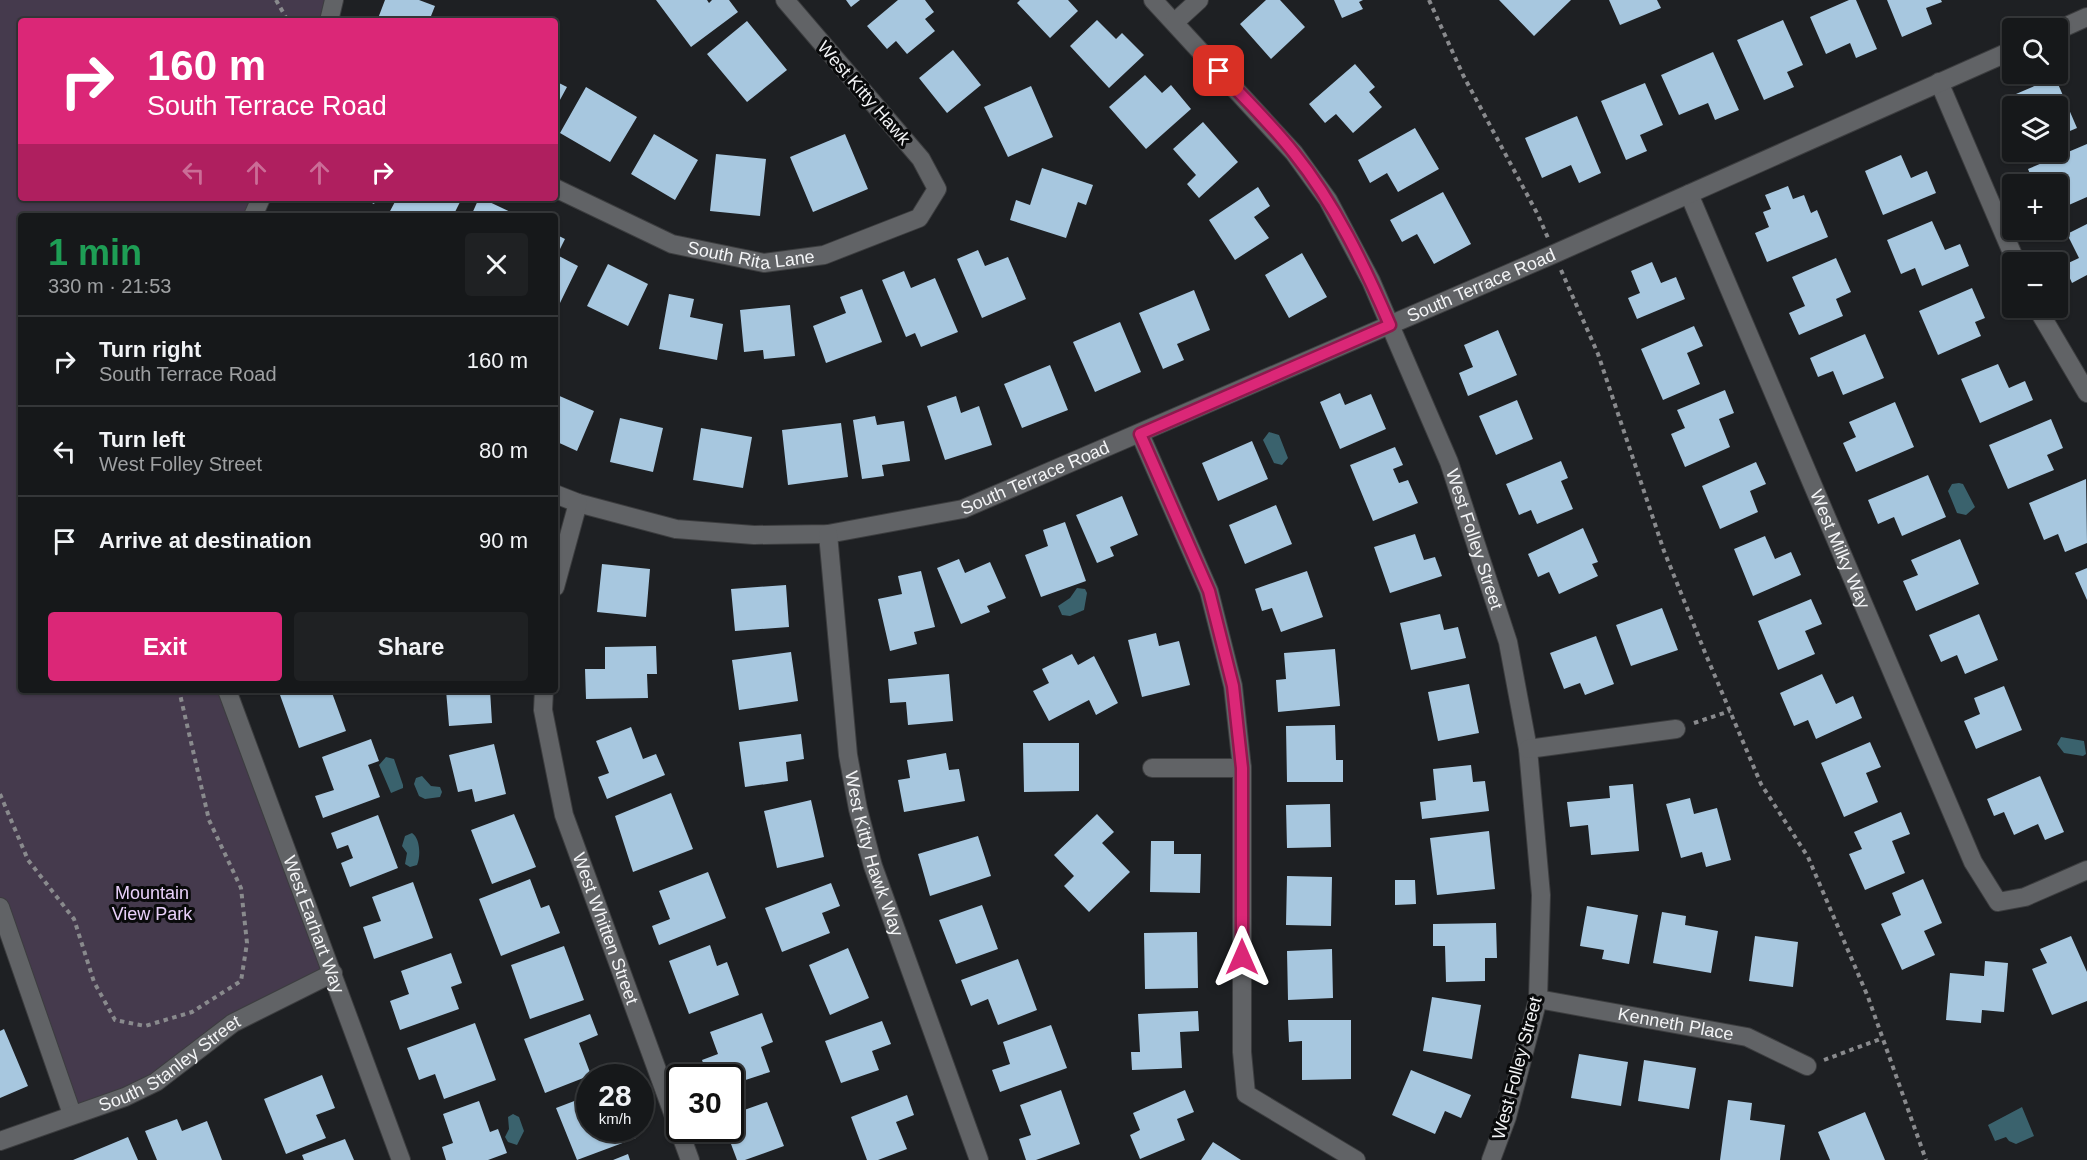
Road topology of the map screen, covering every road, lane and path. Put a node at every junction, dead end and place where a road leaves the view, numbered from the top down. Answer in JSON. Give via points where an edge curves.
{"nodes":[{"id":1,"x":276,"y":0,"type":"edge"},
{"id":2,"x":333,"y":0,"type":"edge"},
{"id":3,"x":785,"y":0,"type":"edge"},
{"id":4,"x":1153,"y":0,"type":"edge"},
{"id":5,"x":1199,"y":0,"type":"edge"},
{"id":6,"x":1429,"y":0,"type":"edge"},
{"id":7,"x":2087,"y":17,"type":"edge"},
{"id":8,"x":286,"y":18,"type":"edge"},
{"id":9,"x":330,"y":18,"type":"edge"},
{"id":10,"x":1175,"y":22,"type":"junction"},
{"id":11,"x":2068,"y":26,"type":"edge"},
{"id":12,"x":2002,"y":55,"type":"edge"},
{"id":13,"x":1939,"y":82,"type":"junction"},
{"id":14,"x":558,"y":189,"type":"edge"},
{"id":15,"x":937,"y":189,"type":"joint"},
{"id":16,"x":1689,"y":194,"type":"junction"},
{"id":17,"x":2012,"y":252,"type":"edge"},
{"id":18,"x":1554,"y":254,"type":"junction"},
{"id":19,"x":2043,"y":318,"type":"edge"},
{"id":20,"x":1390,"y":325,"type":"junction"},
{"id":21,"x":2087,"y":393,"type":"edge"},
{"id":22,"x":1140,"y":434,"type":"junction"},
{"id":23,"x":558,"y":495,"type":"edge"},
{"id":24,"x":578,"y":503,"type":"junction"},
{"id":25,"x":828,"y":534,"type":"junction"},
{"id":26,"x":558,"y":576,"type":"edge"},
{"id":27,"x":180,"y":693,"type":"edge"},
{"id":28,"x":228,"y":693,"type":"edge"},
{"id":29,"x":544,"y":693,"type":"edge"},
{"id":30,"x":1730,"y":711,"type":"junction"},
{"id":31,"x":1676,"y":729,"type":"joint"},
{"id":32,"x":1527,"y":749,"type":"junction"},
{"id":33,"x":1152,"y":768,"type":"dead end"},
{"id":34,"x":1242,"y":768,"type":"junction"},
{"id":35,"x":0,"y":794,"type":"edge"},
{"id":36,"x":2087,"y":870,"type":"edge"},
{"id":37,"x":0,"y":907,"type":"edge"},
{"id":38,"x":333,"y":973,"type":"junction"},
{"id":39,"x":1538,"y":999,"type":"junction"},
{"id":40,"x":1883,"y":1038,"type":"junction"},
{"id":41,"x":1808,"y":1066,"type":"joint"},
{"id":42,"x":72,"y":1114,"type":"junction"},
{"id":43,"x":0,"y":1141,"type":"edge"},
{"id":44,"x":401,"y":1160,"type":"edge"},
{"id":45,"x":690,"y":1160,"type":"edge"},
{"id":46,"x":979,"y":1160,"type":"edge"},
{"id":47,"x":1356,"y":1160,"type":"edge"},
{"id":48,"x":1491,"y":1160,"type":"edge"},
{"id":49,"x":1926,"y":1160,"type":"edge"}],
"edges":[{"from":1,"to":8,"type":"path"},
{"from":2,"to":9,"type":"street"},
{"from":3,"to":15,"type":"street","name":"West Kitty Hawk","via":[[921,159]]},
{"from":4,"to":10,"type":"street","name":"West Folley Street"},
{"from":5,"to":10,"type":"street"},
{"from":6,"to":18,"type":"path"},
{"from":7,"to":11,"type":"street"},
{"from":10,"to":20,"type":"street","name":"West Folley Street","via":[[1294,153],[1328,200]]},
{"from":12,"to":13,"type":"street","name":"South Terrace Road"},
{"from":13,"to":16,"type":"street","name":"South Terrace Road"},
{"from":13,"to":17,"type":"street"},
{"from":14,"to":15,"type":"street","name":"South Rita Lane","via":[[672,244],[764,263],[824,255],[919,218]]},
{"from":16,"to":18,"type":"street","name":"South Terrace Road"},
{"from":16,"to":36,"type":"street","name":"West Milky Way","via":[[1973,862],[1998,902],[2025,897]]},
{"from":18,"to":20,"type":"street","name":"South Terrace Road"},
{"from":18,"to":30,"type":"path","via":[[1598,354],[1664,551]]},
{"from":19,"to":21,"type":"street"},
{"from":20,"to":22,"type":"street","name":"South Terrace Road"},
{"from":20,"to":32,"type":"street","name":"West Folley Street","via":[[1449,462],[1476,541],[1508,642]]},
{"from":22,"to":25,"type":"street","name":"South Terrace Road","via":[[963,509]]},
{"from":22,"to":34,"type":"street","via":[[1209,591],[1233,686]]},
{"from":23,"to":24,"type":"street","name":"South Terrace Road"},
{"from":24,"to":25,"type":"street","name":"South Terrace Road","via":[[676,529],[754,535]]},
{"from":24,"to":26,"type":"street"},
{"from":25,"to":46,"type":"street","name":"West Kitty Hawk Way","via":[[848,755],[858,809],[873,866]]},
{"from":27,"to":35,"type":"path","via":[[209,820],[241,888],[247,942],[241,981],[192,1012],[146,1026],[115,1020],[94,982],[74,920],[28,860]]},
{"from":28,"to":38,"type":"street","name":"West Earhart Way"},
{"from":29,"to":45,"type":"street","name":"West Whitten Street","via":[[543,710],[564,815]]},
{"from":30,"to":31,"type":"path"},
{"from":30,"to":40,"type":"path","via":[[1761,784],[1808,857]]},
{"from":31,"to":32,"type":"street"},
{"from":32,"to":39,"type":"street","name":"West Folley Street","via":[[1541,895]]},
{"from":33,"to":34,"type":"street"},
{"from":34,"to":47,"type":"street","via":[[1242,1052],[1246,1094]]},
{"from":37,"to":42,"type":"street"},
{"from":38,"to":42,"type":"street","name":"South Stanley Street","via":[[233,1023],[156,1082]]},
{"from":38,"to":44,"type":"street","name":"West Earhart Way"},
{"from":39,"to":41,"type":"street","name":"Kenneth Place","via":[[1747,1037]]},
{"from":39,"to":48,"type":"street","name":"West Folley Street","via":[[1507,1117]]},
{"from":40,"to":41,"type":"path"},
{"from":40,"to":49,"type":"path"},
{"from":42,"to":43,"type":"street","name":"South Stanley Street"}]}
